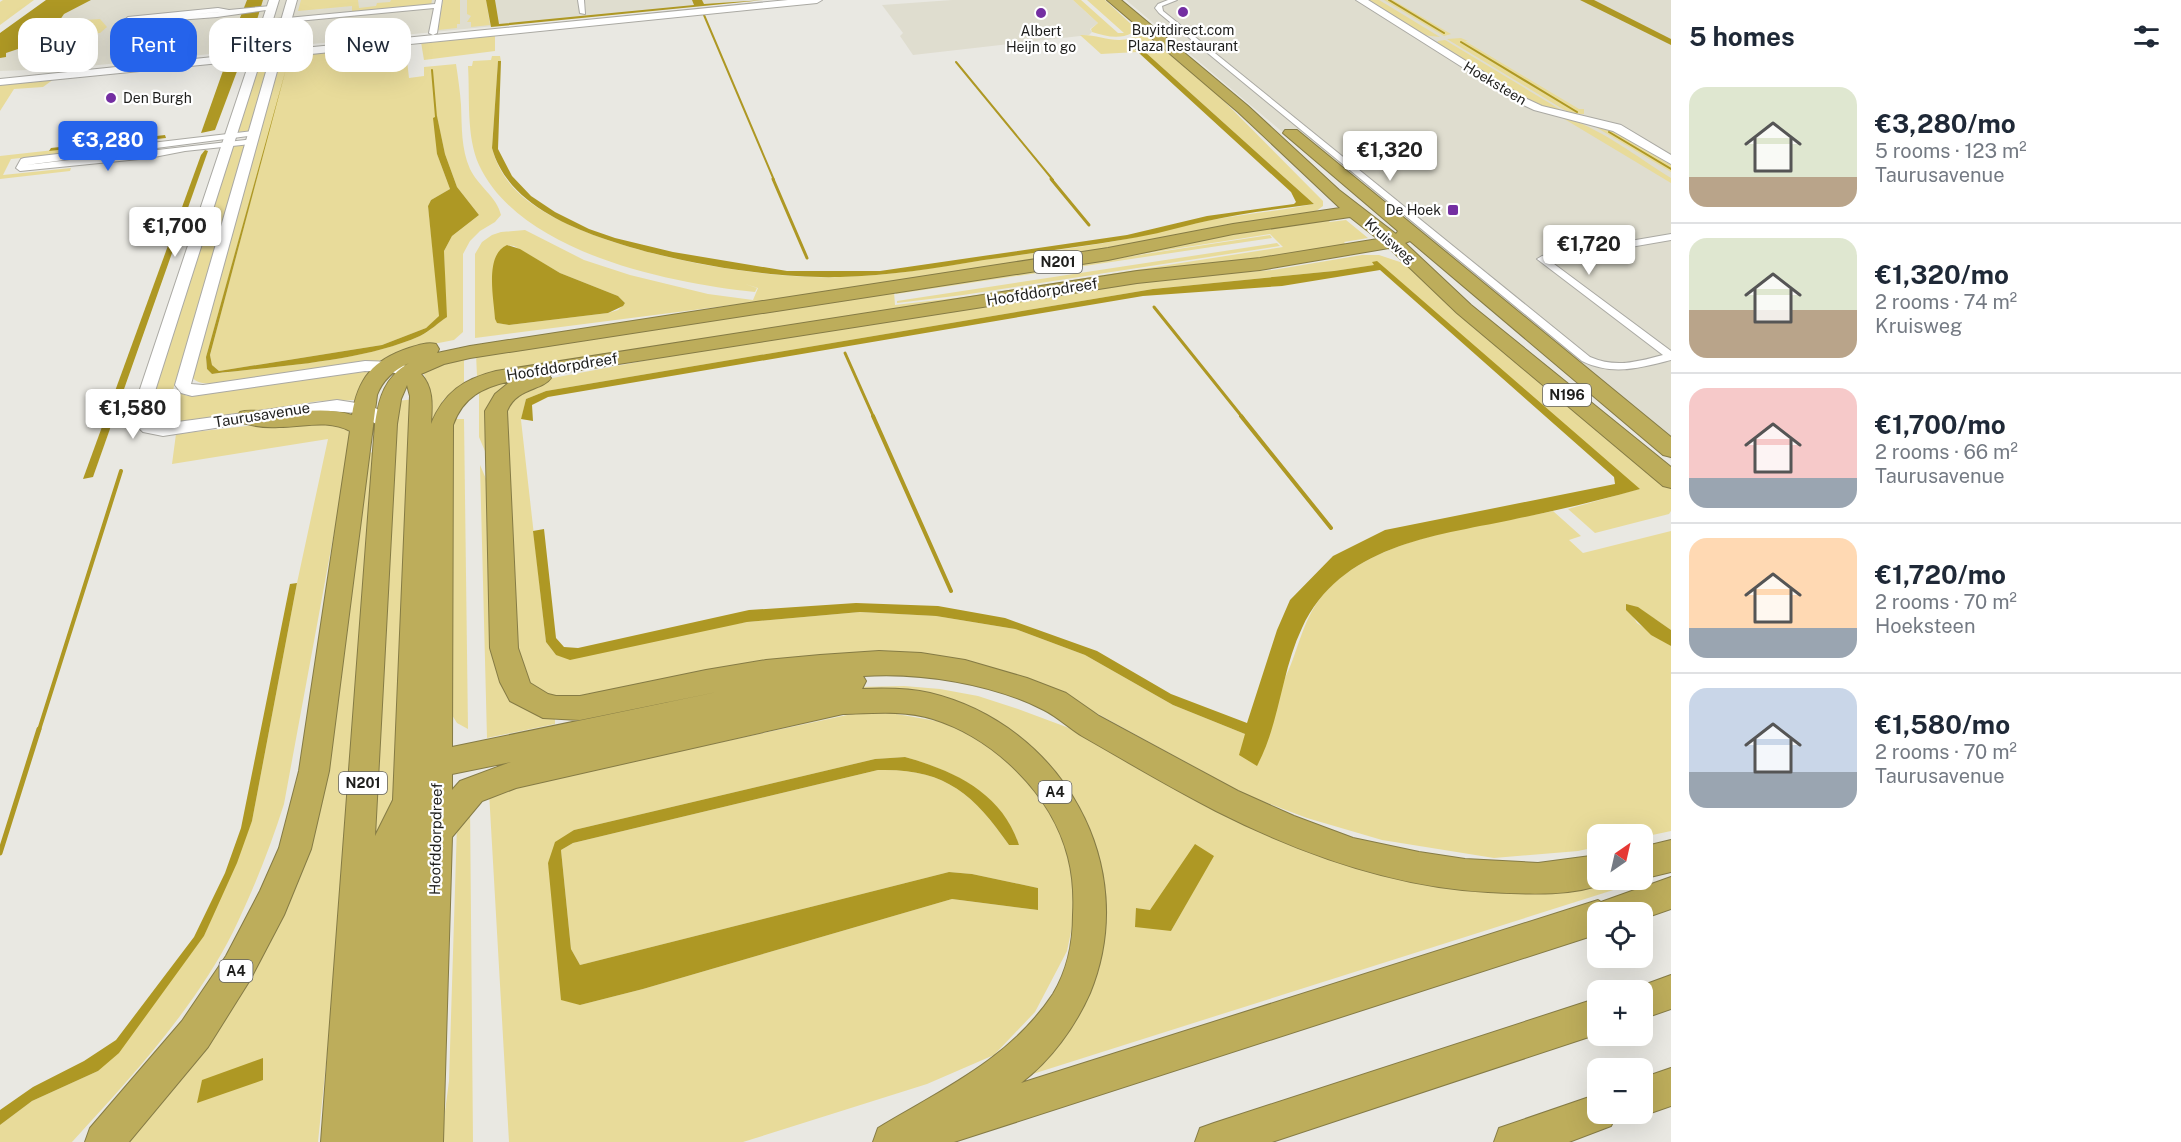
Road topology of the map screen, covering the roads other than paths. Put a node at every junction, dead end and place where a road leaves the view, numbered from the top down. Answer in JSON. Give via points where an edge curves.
{"nodes":[{"id":1,"x":292,"y":0,"type":"edge"},
{"id":2,"x":581,"y":0,"type":"edge"},
{"id":3,"x":817,"y":0,"type":"edge"},
{"id":4,"x":1113,"y":0,"type":"edge"},
{"id":5,"x":1133,"y":0,"type":"edge"},
{"id":6,"x":1174,"y":0,"type":"edge"},
{"id":7,"x":1361,"y":0,"type":"edge"},
{"id":8,"x":439,"y":3,"type":"edge"},
{"id":9,"x":269,"y":5,"type":"edge"},
{"id":10,"x":229,"y":12,"type":"junction"},
{"id":11,"x":584,"y":13,"type":"dead end"},
{"id":12,"x":287,"y":18,"type":"edge"},
{"id":13,"x":312,"y":18,"type":"edge"},
{"id":14,"x":437,"y":36,"type":"junction"},
{"id":15,"x":313,"y":51,"type":"edge"},
{"id":16,"x":209,"y":62,"type":"edge"},
{"id":17,"x":251,"y":72,"type":"edge"},
{"id":18,"x":271,"y":72,"type":"edge"},
{"id":19,"x":0,"y":82,"type":"edge"},
{"id":20,"x":252,"y":137,"type":"junction"},
{"id":21,"x":231,"y":139,"type":"junction"},
{"id":22,"x":1671,"y":160,"type":"edge"},
{"id":23,"x":1353,"y":211,"type":"junction"},
{"id":24,"x":1400,"y":236,"type":"junction"},
{"id":25,"x":1671,"y":237,"type":"edge"},
{"id":26,"x":1371,"y":247,"type":"junction"},
{"id":27,"x":1415,"y":262,"type":"junction"},
{"id":28,"x":613,"y":330,"type":"junction"},
{"id":29,"x":681,"y":349,"type":"junction"},
{"id":30,"x":1671,"y":356,"type":"edge"},
{"id":31,"x":386,"y":366,"type":"junction"},
{"id":32,"x":408,"y":373,"type":"junction"},
{"id":33,"x":248,"y":417,"type":"joint"},
{"id":34,"x":370,"y":420,"type":"junction"},
{"id":35,"x":1671,"y":449,"type":"edge"},
{"id":36,"x":1671,"y":480,"type":"edge"},
{"id":37,"x":412,"y":724,"type":"junction"},
{"id":38,"x":1089,"y":725,"type":"junction"},
{"id":39,"x":438,"y":764,"type":"junction"},
{"id":40,"x":409,"y":804,"type":"junction"},
{"id":41,"x":437,"y":831,"type":"junction"},
{"id":42,"x":1671,"y":856,"type":"edge"},
{"id":43,"x":1653,"y":860,"type":"edge"},
{"id":44,"x":1587,"y":873,"type":"edge"},
{"id":45,"x":1671,"y":893,"type":"edge"},
{"id":46,"x":1644,"y":902,"type":"edge"},
{"id":47,"x":1587,"y":921,"type":"edge"},
{"id":48,"x":1671,"y":992,"type":"edge"},
{"id":49,"x":1653,"y":998,"type":"edge"},
{"id":50,"x":1587,"y":1020,"type":"edge"},
{"id":51,"x":1671,"y":1087,"type":"edge"},
{"id":52,"x":1653,"y":1093,"type":"edge"},
{"id":53,"x":1587,"y":1117,"type":"edge"},
{"id":54,"x":104,"y":1142,"type":"edge"},
{"id":55,"x":340,"y":1142,"type":"edge"},
{"id":56,"x":376,"y":1142,"type":"edge"},
{"id":57,"x":403,"y":1142,"type":"edge"},
{"id":58,"x":424,"y":1142,"type":"edge"},
{"id":59,"x":893,"y":1142,"type":"edge"},
{"id":60,"x":1214,"y":1142,"type":"edge"},
{"id":61,"x":1513,"y":1142,"type":"edge"}],
"edges":[{"from":1,"to":12,"type":"main road"},
{"from":2,"to":11,"type":"street"},
{"from":3,"to":14,"type":"main road"},
{"from":4,"to":23,"type":"highway","name":"Kruisweg","via":[[1250,115]]},
{"from":5,"to":24,"type":"highway","name":"Kruisweg"},
{"from":6,"to":30,"type":"street","via":[[1158,7],[1161,12],[1586,359],[1610,369]]},
{"from":7,"to":22,"type":"main road","name":"Hoeksteen","via":[[1523,101],[1617,128]]},
{"from":8,"to":13,"type":"street"},
{"from":8,"to":14,"type":"street"},
{"from":9,"to":10,"type":"street","name":"Taurusavenue"},
{"from":10,"to":10,"type":"street","name":"Taurusavenue","via":[[155,16],[125,22],[217,15]]},
{"from":14,"to":15,"type":"main road"},
{"from":16,"to":19,"type":"main road"},
{"from":17,"to":21,"type":"main road","name":"Taurusavenue"},
{"from":18,"to":20,"type":"main road"},
{"from":20,"to":21,"type":"street"},
{"from":20,"to":31,"type":"main road","via":[[183,385],[193,391]]},
{"from":21,"to":21,"type":"street","via":[[24,161],[20,168],[149,155]]},
{"from":21,"to":33,"type":"main road","name":"Taurusavenue","via":[[140,418],[144,426],[163,430]]},
{"from":23,"to":24,"type":"highway","name":"Kruisweg","number":"N196"},
{"from":23,"to":28,"type":"highway","name":"Hoofddorpdreef","number":"N201","via":[[1108,254]]},
{"from":24,"to":26,"type":"highway","name":"Hoofddorpdreef","number":"N201"},
{"from":24,"to":27,"type":"highway","name":"Kruisweg","number":"N196"},
{"from":24,"to":35,"type":"highway","number":"N196","via":[[1543,344]]},
{"from":25,"to":30,"type":"street","via":[[1542,259]]},
{"from":26,"to":27,"type":"highway"},
{"from":26,"to":29,"type":"highway","name":"Hoofddorpdreef","number":"N201","via":[[1137,277]]},
{"from":27,"to":36,"type":"highway","name":"Kruisweg","number":"N196","via":[[1464,309]]},
{"from":28,"to":31,"type":"highway","via":[[535,333],[439,347],[405,356]]},
{"from":28,"to":32,"type":"highway","name":"Hoofddorpdreef","number":"N201","via":[[448,356]]},
{"from":29,"to":38,"type":"highway","via":[[532,380],[514,389],[498,404],[504,648],[520,692],[543,706],[580,708],[725,679],[820,667],[921,665],[965,672],[1027,690],[1056,702]]},
{"from":29,"to":39,"type":"highway","name":"Hoofddorpdreef","number":"N201","via":[[499,377],[465,390],[448,407],[442,426]]},
{"from":31,"to":32,"type":"main road"},
{"from":31,"to":34,"type":"highway","via":[[371,382]]},
{"from":32,"to":34,"type":"highway","name":"Hoofddorpdreef","number":"N201"},
{"from":32,"to":37,"type":"highway","name":"Hoofddorpdreef","via":[[418,384],[421,396]]},
{"from":33,"to":34,"type":"highway"},
{"from":34,"to":54,"type":"highway","number":"A4","via":[[314,771],[295,849],[238,968],[195,1034]]},
{"from":34,"to":55,"type":"highway","name":"Hoofddorpdreef","number":"N201"},
{"from":37,"to":39,"type":"highway"},
{"from":37,"to":40,"type":"highway","name":"Hoofddorpdreef"},
{"from":38,"to":39,"type":"highway","via":[[994,690],[935,682],[871,680],[786,690]]},
{"from":38,"to":44,"type":"highway","via":[[1227,801],[1353,853],[1465,875],[1538,879]]},
{"from":39,"to":40,"type":"highway"},
{"from":39,"to":41,"type":"highway","name":"Hoofddorpdreef","number":"N201"},
{"from":40,"to":56,"type":"highway","name":"Hoofddorpdreef","via":[[390,835],[384,868]]},
{"from":40,"to":57,"type":"highway","name":"Hoofddorpdreef","via":[[400,1084]]},
{"from":41,"to":58,"type":"highway","name":"Hoofddorpdreef","number":"N201"},
{"from":41,"to":59,"type":"highway","number":"A4","via":[[462,799],[479,786],[795,711],[843,702],[909,702],[942,709],[982,726],[1022,755],[1052,788],[1075,828],[1088,872],[1091,915],[1082,965],[1066,1004],[1028,1054]]},
{"from":42,"to":43,"type":"highway"},
{"from":45,"to":46,"type":"highway"},
{"from":47,"to":59,"type":"highway","number":"A4"},
{"from":48,"to":49,"type":"highway"},
{"from":50,"to":60,"type":"highway"},
{"from":51,"to":52,"type":"highway"},
{"from":53,"to":61,"type":"highway"}]}
